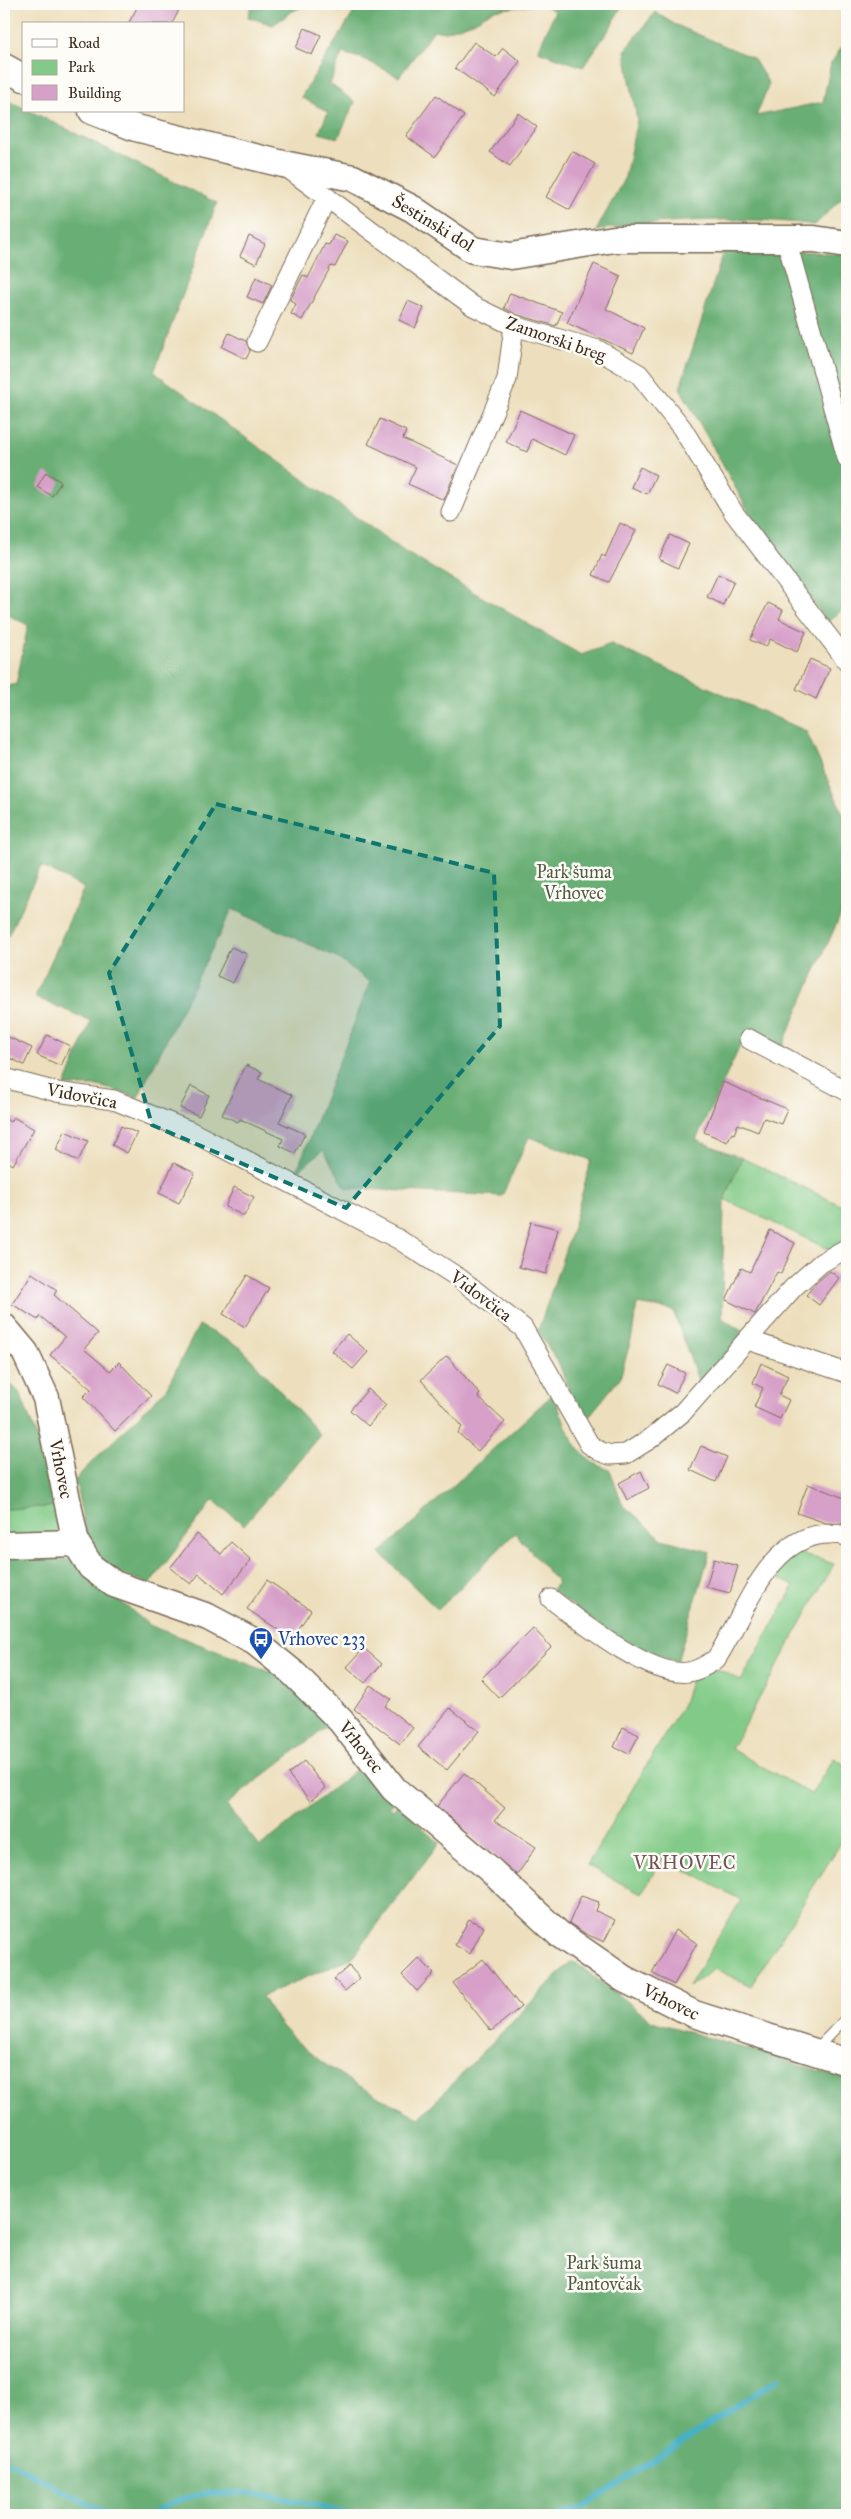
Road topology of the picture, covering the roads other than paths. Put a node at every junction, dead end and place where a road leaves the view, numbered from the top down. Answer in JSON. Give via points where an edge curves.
{"nodes":[{"id":1,"x":4,"y":67,"type":"edge"},
{"id":2,"x":22,"y":77,"type":"edge"},
{"id":3,"x":95,"y":112,"type":"edge"},
{"id":4,"x":283,"y":164,"type":"junction"},
{"id":5,"x":327,"y":197,"type":"junction"},
{"id":6,"x":786,"y":239,"type":"junction"},
{"id":7,"x":847,"y":244,"type":"edge"},
{"id":8,"x":514,"y":326,"type":"junction"},
{"id":9,"x":257,"y":342,"type":"dead end"},
{"id":10,"x":847,"y":458,"type":"edge"},
{"id":11,"x":451,"y":512,"type":"dead end"},
{"id":12,"x":847,"y":661,"type":"edge"},
{"id":13,"x":749,"y":1039,"type":"dead end"},
{"id":14,"x":4,"y":1078,"type":"edge"},
{"id":15,"x":847,"y":1091,"type":"edge"},
{"id":16,"x":847,"y":1248,"type":"edge"},
{"id":17,"x":4,"y":1327,"type":"edge"},
{"id":18,"x":748,"y":1340,"type":"junction"},
{"id":19,"x":847,"y":1373,"type":"edge"},
{"id":20,"x":847,"y":1536,"type":"edge"},
{"id":21,"x":76,"y":1543,"type":"junction"},
{"id":22,"x":4,"y":1546,"type":"edge"},
{"id":23,"x":551,"y":1599,"type":"dead end"},
{"id":24,"x":847,"y":2017,"type":"edge"},
{"id":25,"x":813,"y":2052,"type":"junction"},
{"id":26,"x":847,"y":2062,"type":"edge"}],
"edges":[{"from":1,"to":2,"type":"street"},
{"from":3,"to":4,"type":"street","name":"Šestinski dol","via":[[136,128]]},
{"from":4,"to":5,"type":"street","name":"Zamorski breg"},
{"from":4,"to":6,"type":"street","name":"Šestinski dol","via":[[353,178],[413,209],[473,250],[511,256],[614,239]]},
{"from":5,"to":8,"type":"street","name":"Zamorski breg","via":[[473,306]]},
{"from":5,"to":9,"type":"street"},
{"from":6,"to":7,"type":"street","name":"Šestinski dol"},
{"from":6,"to":10,"type":"street"},
{"from":8,"to":11,"type":"street","via":[[507,379]]},
{"from":8,"to":12,"type":"street","name":"Zamorski breg","via":[[598,350],[639,374],[682,428],[734,513]]},
{"from":13,"to":15,"type":"street"},
{"from":14,"to":18,"type":"street","name":"Vidovčica","via":[[57,1092],[114,1100],[190,1132],[398,1239],[459,1278],[523,1328],[589,1444],[610,1455],[626,1454],[650,1440],[683,1412]]},
{"from":16,"to":18,"type":"street","name":"Vidovčica","via":[[814,1269],[793,1288]]},
{"from":17,"to":21,"type":"street","name":"Vrhovec","via":[[25,1352],[46,1398]]},
{"from":18,"to":19,"type":"street"},
{"from":20,"to":23,"type":"street","via":[[818,1535],[785,1549],[764,1576],[716,1659],[688,1672],[661,1668],[607,1641]]},
{"from":21,"to":22,"type":"street"},
{"from":21,"to":25,"type":"street","name":"Vrhovec","via":[[92,1567],[114,1584],[208,1617],[255,1642],[288,1668],[341,1721],[394,1789],[487,1867],[559,1934],[586,1953],[624,1978],[694,2014]]},
{"from":24,"to":25,"type":"lane"},
{"from":25,"to":26,"type":"street","name":"Vrhovec"}]}
